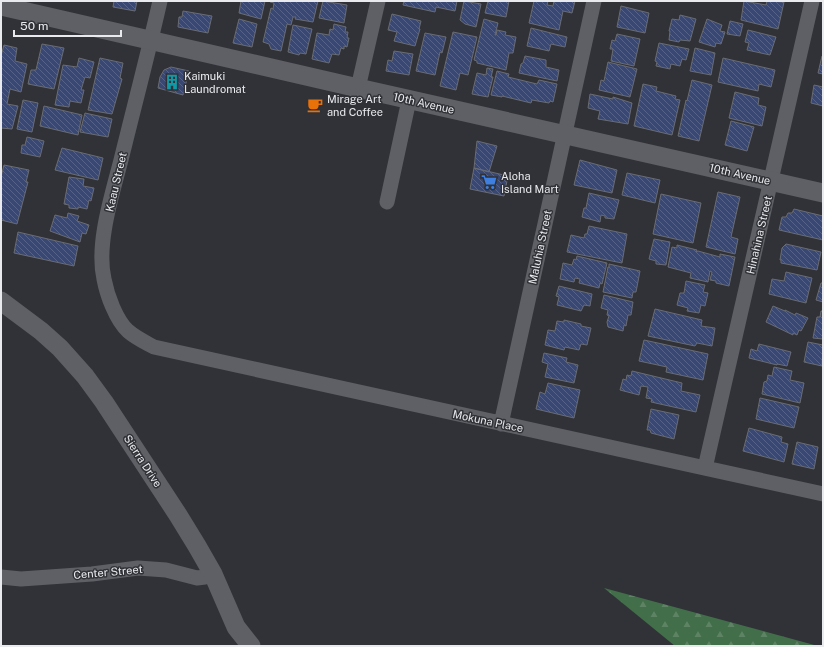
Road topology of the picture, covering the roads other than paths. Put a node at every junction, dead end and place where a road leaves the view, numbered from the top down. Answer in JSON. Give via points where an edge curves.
{"nodes":[{"id":1,"x":160,"y":1,"type":"edge"},
{"id":2,"x":378,"y":1,"type":"edge"},
{"id":3,"x":594,"y":1,"type":"edge"},
{"id":4,"x":812,"y":1,"type":"edge"},
{"id":5,"x":1,"y":6,"type":"edge"},
{"id":6,"x":151,"y":40,"type":"junction"},
{"id":7,"x":358,"y":88,"type":"junction"},
{"id":8,"x":409,"y":100,"type":"junction"},
{"id":9,"x":565,"y":134,"type":"junction"},
{"id":10,"x":771,"y":182,"type":"junction"},
{"id":11,"x":823,"y":193,"type":"edge"},
{"id":12,"x":387,"y":202,"type":"dead end"},
{"id":13,"x":1,"y":302,"type":"edge"},
{"id":14,"x":154,"y":347,"type":"joint"},
{"id":15,"x":501,"y":424,"type":"junction"},
{"id":16,"x":705,"y":468,"type":"junction"},
{"id":17,"x":823,"y":494,"type":"edge"},
{"id":18,"x":213,"y":574,"type":"junction"},
{"id":19,"x":1,"y":577,"type":"edge"},
{"id":20,"x":251,"y":646,"type":"edge"}],
"edges":[{"from":1,"to":6,"type":"street","name":"Kaau Street"},
{"from":2,"to":7,"type":"street"},
{"from":3,"to":9,"type":"street","name":"Maluhia Street"},
{"from":4,"to":10,"type":"street","name":"Hinahina Street"},
{"from":5,"to":6,"type":"street","name":"10th Avenue"},
{"from":6,"to":7,"type":"street","name":"10th Avenue"},
{"from":6,"to":14,"type":"street","name":"Kaau Street","via":[[109,208],[102,256],[104,278],[117,314],[127,330]]},
{"from":7,"to":8,"type":"street","name":"10th Avenue"},
{"from":8,"to":9,"type":"street","name":"10th Avenue"},
{"from":8,"to":12,"type":"street"},
{"from":9,"to":10,"type":"street","name":"10th Avenue"},
{"from":9,"to":15,"type":"street","name":"Maluhia Street"},
{"from":10,"to":11,"type":"street","name":"10th Avenue"},
{"from":10,"to":16,"type":"street","name":"Hinahina Street"},
{"from":13,"to":18,"type":"street","name":"Sierra Drive","via":[[51,340],[85,376],[178,515]]},
{"from":14,"to":15,"type":"street","name":"Mokuna Place"},
{"from":15,"to":16,"type":"street","name":"Mokuna Place"},
{"from":16,"to":17,"type":"street","name":"Mokuna Place"},
{"from":18,"to":19,"type":"street","name":"Center Street","via":[[197,578],[166,570],[138,568],[21,579]]},
{"from":18,"to":20,"type":"street","name":"Sierra Drive","via":[[236,627]]}]}
